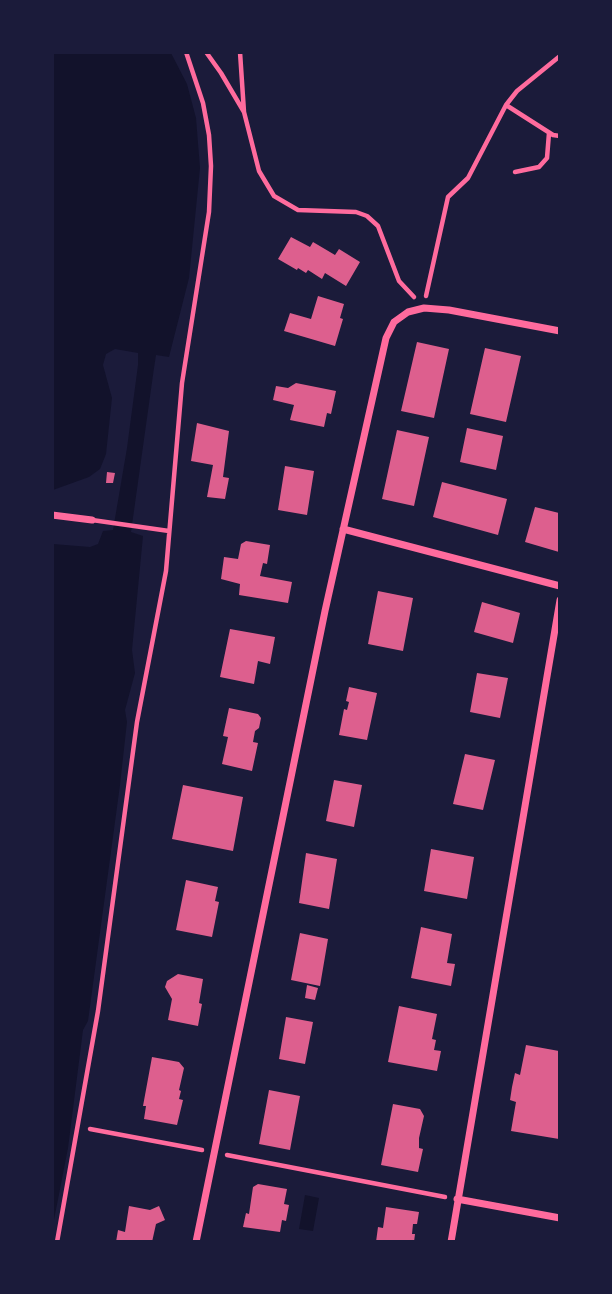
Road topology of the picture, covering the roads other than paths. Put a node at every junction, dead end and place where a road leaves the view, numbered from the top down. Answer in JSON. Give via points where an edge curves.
{"nodes":[{"id":1,"x":186,"y":52,"type":"edge"},
{"id":2,"x":559,"y":331,"type":"edge"},
{"id":3,"x":52,"y":515,"type":"edge"},
{"id":4,"x":92,"y":520,"type":"joint"},
{"id":5,"x":343,"y":529,"type":"junction"},
{"id":6,"x":169,"y":531,"type":"junction"},
{"id":7,"x":559,"y":586,"type":"edge"},
{"id":8,"x":559,"y":600,"type":"edge"},
{"id":9,"x":457,"y":1199,"type":"junction"},
{"id":10,"x":559,"y":1218,"type":"edge"},
{"id":11,"x":57,"y":1241,"type":"edge"},
{"id":12,"x":196,"y":1241,"type":"edge"},
{"id":13,"x":451,"y":1241,"type":"edge"}],
"edges":[{"from":1,"to":6,"type":"lane","via":[[203,103],[211,166],[206,235],[182,383]]},
{"from":2,"to":5,"type":"street","via":[[424,307],[394,323],[386,338]]},
{"from":3,"to":4,"type":"street"},
{"from":4,"to":6,"type":"lane"},
{"from":5,"to":7,"type":"street"},
{"from":5,"to":12,"type":"street"},
{"from":6,"to":11,"type":"lane","via":[[137,722],[98,1011]]},
{"from":8,"to":9,"type":"street"},
{"from":9,"to":10,"type":"street"},
{"from":9,"to":13,"type":"street"}]}
